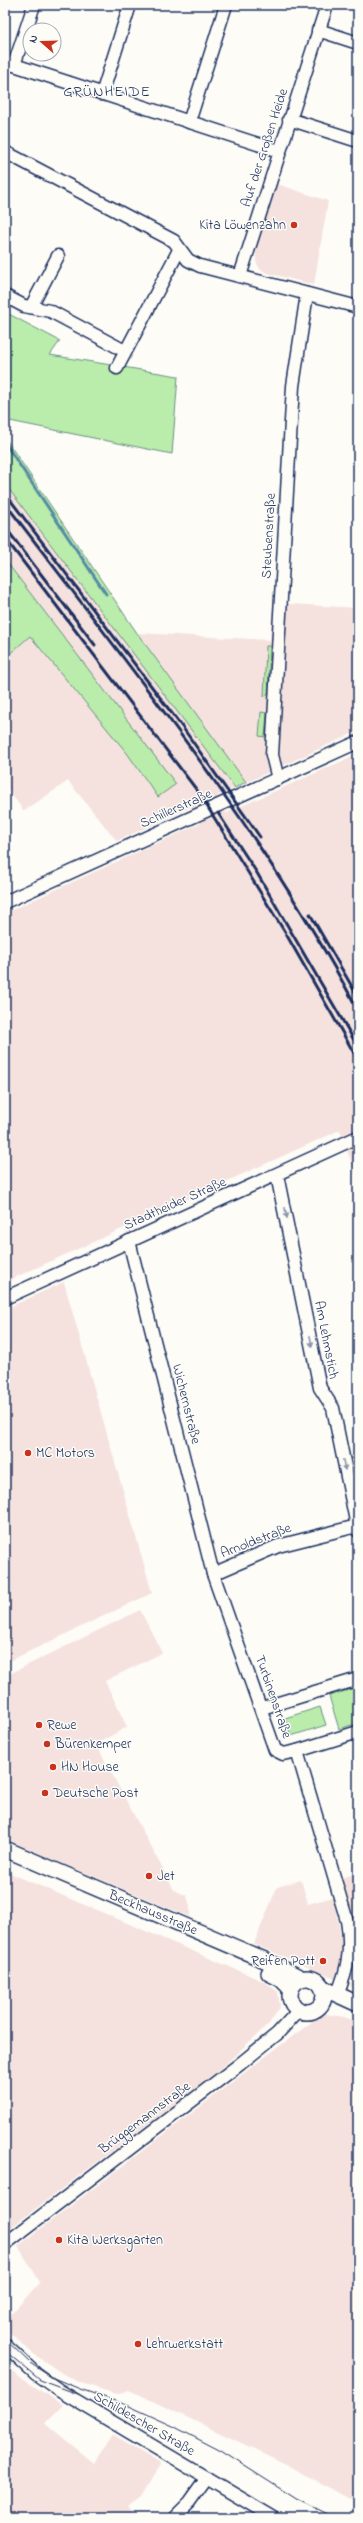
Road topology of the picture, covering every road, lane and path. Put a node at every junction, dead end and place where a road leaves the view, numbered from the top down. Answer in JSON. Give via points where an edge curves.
{"nodes":[{"id":1,"x":34,"y":5,"type":"edge"},
{"id":2,"x":130,"y":5,"type":"edge"},
{"id":3,"x":226,"y":5,"type":"edge"},
{"id":4,"x":327,"y":5,"type":"edge"},
{"id":5,"x":318,"y":30,"type":"junction"},
{"id":6,"x":358,"y":43,"type":"edge"},
{"id":7,"x":10,"y":64,"type":"edge"},
{"id":8,"x":102,"y":94,"type":"junction"},
{"id":9,"x":290,"y":119,"type":"junction"},
{"id":10,"x":189,"y":122,"type":"junction"},
{"id":11,"x":358,"y":140,"type":"edge"},
{"id":12,"x":279,"y":151,"type":"junction"},
{"id":13,"x":5,"y":152,"type":"edge"},
{"id":14,"x":179,"y":250,"type":"junction"},
{"id":15,"x":58,"y":256,"type":"dead end"},
{"id":16,"x":240,"y":276,"type":"junction"},
{"id":17,"x":306,"y":294,"type":"junction"},
{"id":18,"x":5,"y":296,"type":"edge"},
{"id":19,"x":31,"y":307,"type":"junction"},
{"id":20,"x":358,"y":307,"type":"edge"},
{"id":21,"x":125,"y":351,"type":"junction"},
{"id":22,"x":117,"y":368,"type":"dead end"},
{"id":23,"x":358,"y":742,"type":"edge"},
{"id":24,"x":278,"y":780,"type":"junction"},
{"id":25,"x":5,"y":902,"type":"edge"},
{"id":26,"x":358,"y":1137,"type":"edge"},
{"id":27,"x":277,"y":1175,"type":"junction"},
{"id":28,"x":129,"y":1241,"type":"junction"},
{"id":29,"x":5,"y":1298,"type":"edge"},
{"id":30,"x":357,"y":1529,"type":"edge"},
{"id":31,"x":213,"y":1574,"type":"junction"},
{"id":32,"x":358,"y":1679,"type":"edge"},
{"id":33,"x":262,"y":1708,"type":"junction"},
{"id":34,"x":358,"y":1732,"type":"edge"},
{"id":35,"x":297,"y":1751,"type":"junction"},
{"id":36,"x":5,"y":1849,"type":"edge"},
{"id":37,"x":5,"y":1860,"type":"edge"},
{"id":38,"x":295,"y":1983,"type":"junction"},
{"id":39,"x":323,"y":1995,"type":"junction"},
{"id":40,"x":337,"y":1995,"type":"junction"},
{"id":41,"x":358,"y":2004,"type":"edge"},
{"id":42,"x":298,"y":2010,"type":"junction"},
{"id":43,"x":358,"y":2014,"type":"edge"},
{"id":44,"x":5,"y":2244,"type":"edge"},
{"id":45,"x":5,"y":2345,"type":"edge"},
{"id":46,"x":207,"y":2478,"type":"junction"},
{"id":47,"x":174,"y":2518,"type":"edge"},
{"id":48,"x":274,"y":2518,"type":"edge"}],
"edges":[{"from":1,"to":7,"type":"street"},
{"from":2,"to":8,"type":"street"},
{"from":3,"to":10,"type":"street"},
{"from":4,"to":5,"type":"street","name":"Auf der Großen Heide"},
{"from":5,"to":6,"type":"street"},
{"from":5,"to":9,"type":"street","name":"Auf der Großen Heide"},
{"from":7,"to":8,"type":"street"},
{"from":8,"to":10,"type":"street"},
{"from":9,"to":11,"type":"street"},
{"from":9,"to":12,"type":"street","name":"Auf der Großen Heide"},
{"from":10,"to":12,"type":"street"},
{"from":12,"to":16,"type":"street","name":"Auf der Großen Heide"},
{"from":13,"to":14,"type":"street","via":[[174,240]]},
{"from":14,"to":16,"type":"street","via":[[188,260],[200,266]]},
{"from":14,"to":21,"type":"street"},
{"from":15,"to":19,"type":"street"},
{"from":16,"to":17,"type":"street"},
{"from":17,"to":20,"type":"street"},
{"from":17,"to":24,"type":"street","name":"Steubenstraße","via":[[295,364],[290,422],[272,755]]},
{"from":18,"to":19,"type":"street"},
{"from":19,"to":21,"type":"street","via":[[50,311]]},
{"from":21,"to":22,"type":"street"},
{"from":23,"to":24,"type":"street","name":"Schillerstraße"},
{"from":24,"to":25,"type":"street","name":"Schillerstraße"},
{"from":26,"to":27,"type":"street","name":"Stadtheider Straße"},
{"from":27,"to":28,"type":"street","name":"Stadtheider Straße"},
{"from":27,"to":30,"type":"street","name":"Am Lehmstich","one_way":true,"via":[[320,1388],[333,1408]]},
{"from":28,"to":29,"type":"street","name":"Stadtheider Straße"},
{"from":28,"to":31,"type":"street","name":"Wichernstraße"},
{"from":30,"to":31,"type":"street","name":"Arnoldstraße","via":[[278,1546]]},
{"from":31,"to":33,"type":"street","name":"Turbinenstraße"},
{"from":32,"to":33,"type":"street"},
{"from":33,"to":35,"type":"street","name":"Turbinenstraße","via":[[275,1750],[283,1754]]},
{"from":34,"to":35,"type":"street"},
{"from":35,"to":40,"type":"street","name":"Turbinenstraße","via":[[349,1932],[349,1963]]},
{"from":36,"to":38,"type":"main road","name":"Beckhausstraße","via":[[267,1962]]},
{"from":37,"to":38,"type":"main road","name":"Beckhausstraße"},
{"from":38,"to":39,"type":"main road","via":[[314,1979]]},
{"from":38,"to":42,"type":"main road","via":[[291,2002]]},
{"from":39,"to":40,"type":"main road"},
{"from":39,"to":42,"type":"main road","via":[[310,2012]]},
{"from":39,"to":43,"type":"main road"},
{"from":40,"to":41,"type":"main road"},
{"from":42,"to":44,"type":"street","name":"Brüggemannstraße","via":[[277,2034],[240,2064]]},
{"from":45,"to":46,"type":"street","name":"Schildescher Straße","via":[[36,2374],[60,2391]]},
{"from":46,"to":47,"type":"street","via":[[189,2503]]},
{"from":46,"to":48,"type":"street","name":"Schildescher Straße"}]}
